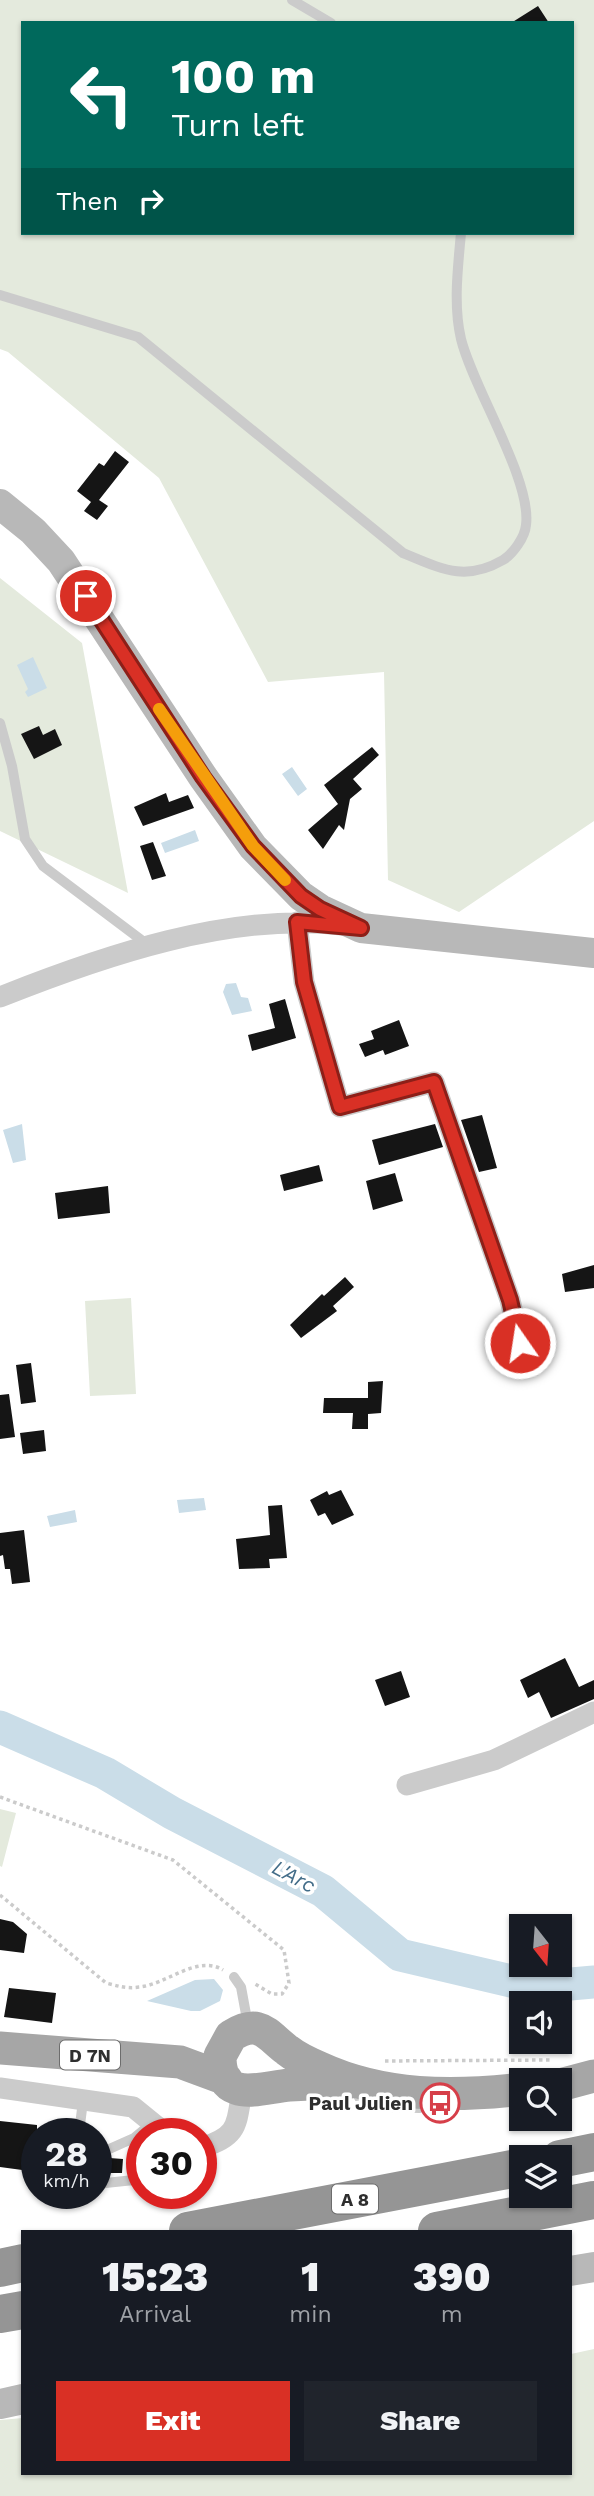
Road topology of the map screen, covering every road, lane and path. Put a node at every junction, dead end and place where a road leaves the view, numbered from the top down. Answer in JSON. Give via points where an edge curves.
{"nodes":[{"id":1,"x":292,"y":0,"type":"edge"},
{"id":2,"x":328,"y":21,"type":"edge"},
{"id":3,"x":461,"y":235,"type":"edge"},
{"id":4,"x":0,"y":295,"type":"edge"},
{"id":5,"x":0,"y":505,"type":"edge"},
{"id":6,"x":0,"y":723,"type":"edge"},
{"id":7,"x":297,"y":922,"type":"junction"},
{"id":8,"x":361,"y":928,"type":"junction"},
{"id":9,"x":150,"y":947,"type":"junction"},
{"id":10,"x":594,"y":953,"type":"edge"},
{"id":11,"x":0,"y":997,"type":"edge"},
{"id":12,"x":529,"y":1360,"type":"dead end"},
{"id":13,"x":594,"y":1712,"type":"edge"},
{"id":14,"x":407,"y":1785,"type":"dead end"},
{"id":15,"x":0,"y":1797,"type":"edge"},
{"id":16,"x":0,"y":1895,"type":"edge"},
{"id":17,"x":237,"y":1982,"type":"junction"},
{"id":18,"x":240,"y":2032,"type":"junction"},
{"id":19,"x":281,"y":2045,"type":"junction"},
{"id":20,"x":0,"y":2048,"type":"edge"},
{"id":21,"x":180,"y":2062,"type":"junction"},
{"id":22,"x":556,"y":2068,"type":"edge"},
{"id":23,"x":362,"y":2073,"type":"junction"},
{"id":24,"x":572,"y":2075,"type":"edge"},
{"id":25,"x":393,"y":2076,"type":"dead end"},
{"id":26,"x":594,"y":2076,"type":"edge"},
{"id":27,"x":572,"y":2078,"type":"edge"},
{"id":28,"x":509,"y":2084,"type":"edge"},
{"id":29,"x":246,"y":2086,"type":"junction"},
{"id":30,"x":0,"y":2088,"type":"edge"},
{"id":31,"x":572,"y":2088,"type":"edge"},
{"id":32,"x":83,"y":2101,"type":"junction"},
{"id":33,"x":436,"y":2109,"type":"dead end"},
{"id":34,"x":81,"y":2118,"type":"edge"},
{"id":35,"x":146,"y":2118,"type":"edge"},
{"id":36,"x":217,"y":2142,"type":"edge"},
{"id":37,"x":594,"y":2152,"type":"edge"},
{"id":38,"x":572,"y":2157,"type":"edge"},
{"id":39,"x":509,"y":2169,"type":"edge"},
{"id":40,"x":594,"y":2200,"type":"edge"},
{"id":41,"x":193,"y":2230,"type":"edge"},
{"id":42,"x":442,"y":2230,"type":"edge"},
{"id":43,"x":21,"y":2263,"type":"edge"},
{"id":44,"x":594,"y":2267,"type":"edge"},
{"id":45,"x":0,"y":2268,"type":"edge"},
{"id":46,"x":572,"y":2271,"type":"edge"},
{"id":47,"x":21,"y":2310,"type":"edge"},
{"id":48,"x":0,"y":2314,"type":"edge"},
{"id":49,"x":21,"y":2399,"type":"edge"},
{"id":50,"x":0,"y":2404,"type":"edge"}],
"edges":[{"from":1,"to":2,"type":"lane"},
{"from":3,"to":4,"type":"lane","via":[[457,290],[461,339],[524,496],[526,526],[512,555],[483,572],[449,572],[403,553],[138,337]]},
{"from":5,"to":8,"type":"street","via":[[61,561],[253,846],[301,896]]},
{"from":6,"to":9,"type":"lane","via":[[24,839],[43,866]]},
{"from":7,"to":8,"type":"street"},
{"from":7,"to":9,"type":"street","via":[[242,927]]},
{"from":7,"to":12,"type":"street","via":[[304,982],[340,1107],[434,1082]]},
{"from":8,"to":10,"type":"street"},
{"from":9,"to":11,"type":"street","via":[[60,973]]},
{"from":13,"to":14,"type":"street","via":[[494,1760]]},
{"from":15,"to":17,"type":"path","via":[[173,1860],[284,1950],[289,1983],[282,1994],[272,1994],[251,1981]]},
{"from":16,"to":17,"type":"path","via":[[106,1983],[142,1987],[192,1968],[216,1966]]},
{"from":17,"to":18,"type":"lane"},
{"from":18,"to":19,"type":"main road","via":[[271,2034]]},
{"from":18,"to":21,"type":"main road","number":"D 7N"},
{"from":18,"to":29,"type":"main road","via":[[220,2056]]},
{"from":19,"to":23,"type":"main road","number":"D 7N","via":[[298,2058]]},
{"from":19,"to":29,"type":"main road","via":[[284,2066]]},
{"from":20,"to":21,"type":"main road","number":"D 7N"},
{"from":21,"to":29,"type":"main road","number":"D 7N"},
{"from":22,"to":23,"type":"path","via":[[550,2059],[398,2060]]},
{"from":23,"to":25,"type":"lane"},
{"from":23,"to":28,"type":"main road","number":"D 7N","via":[[391,2091],[444,2094]]},
{"from":23,"to":29,"type":"main road","number":"D 7N"},
{"from":23,"to":33,"type":"lane","via":[[361,2101],[381,2107]]},
{"from":24,"to":26,"type":"main road"},
{"from":26,"to":27,"type":"lane"},
{"from":26,"to":31,"type":"lane"},
{"from":29,"to":36,"type":"street","via":[[237,2124]]},
{"from":30,"to":32,"type":"street"},
{"from":32,"to":34,"type":"lane"},
{"from":32,"to":35,"type":"street","via":[[133,2107]]},
{"from":37,"to":38,"type":"highway"},
{"from":39,"to":41,"type":"highway","number":"A 8"},
{"from":40,"to":42,"type":"highway"},
{"from":43,"to":45,"type":"highway"},
{"from":44,"to":46,"type":"street"},
{"from":47,"to":48,"type":"highway"},
{"from":49,"to":50,"type":"street"}]}
